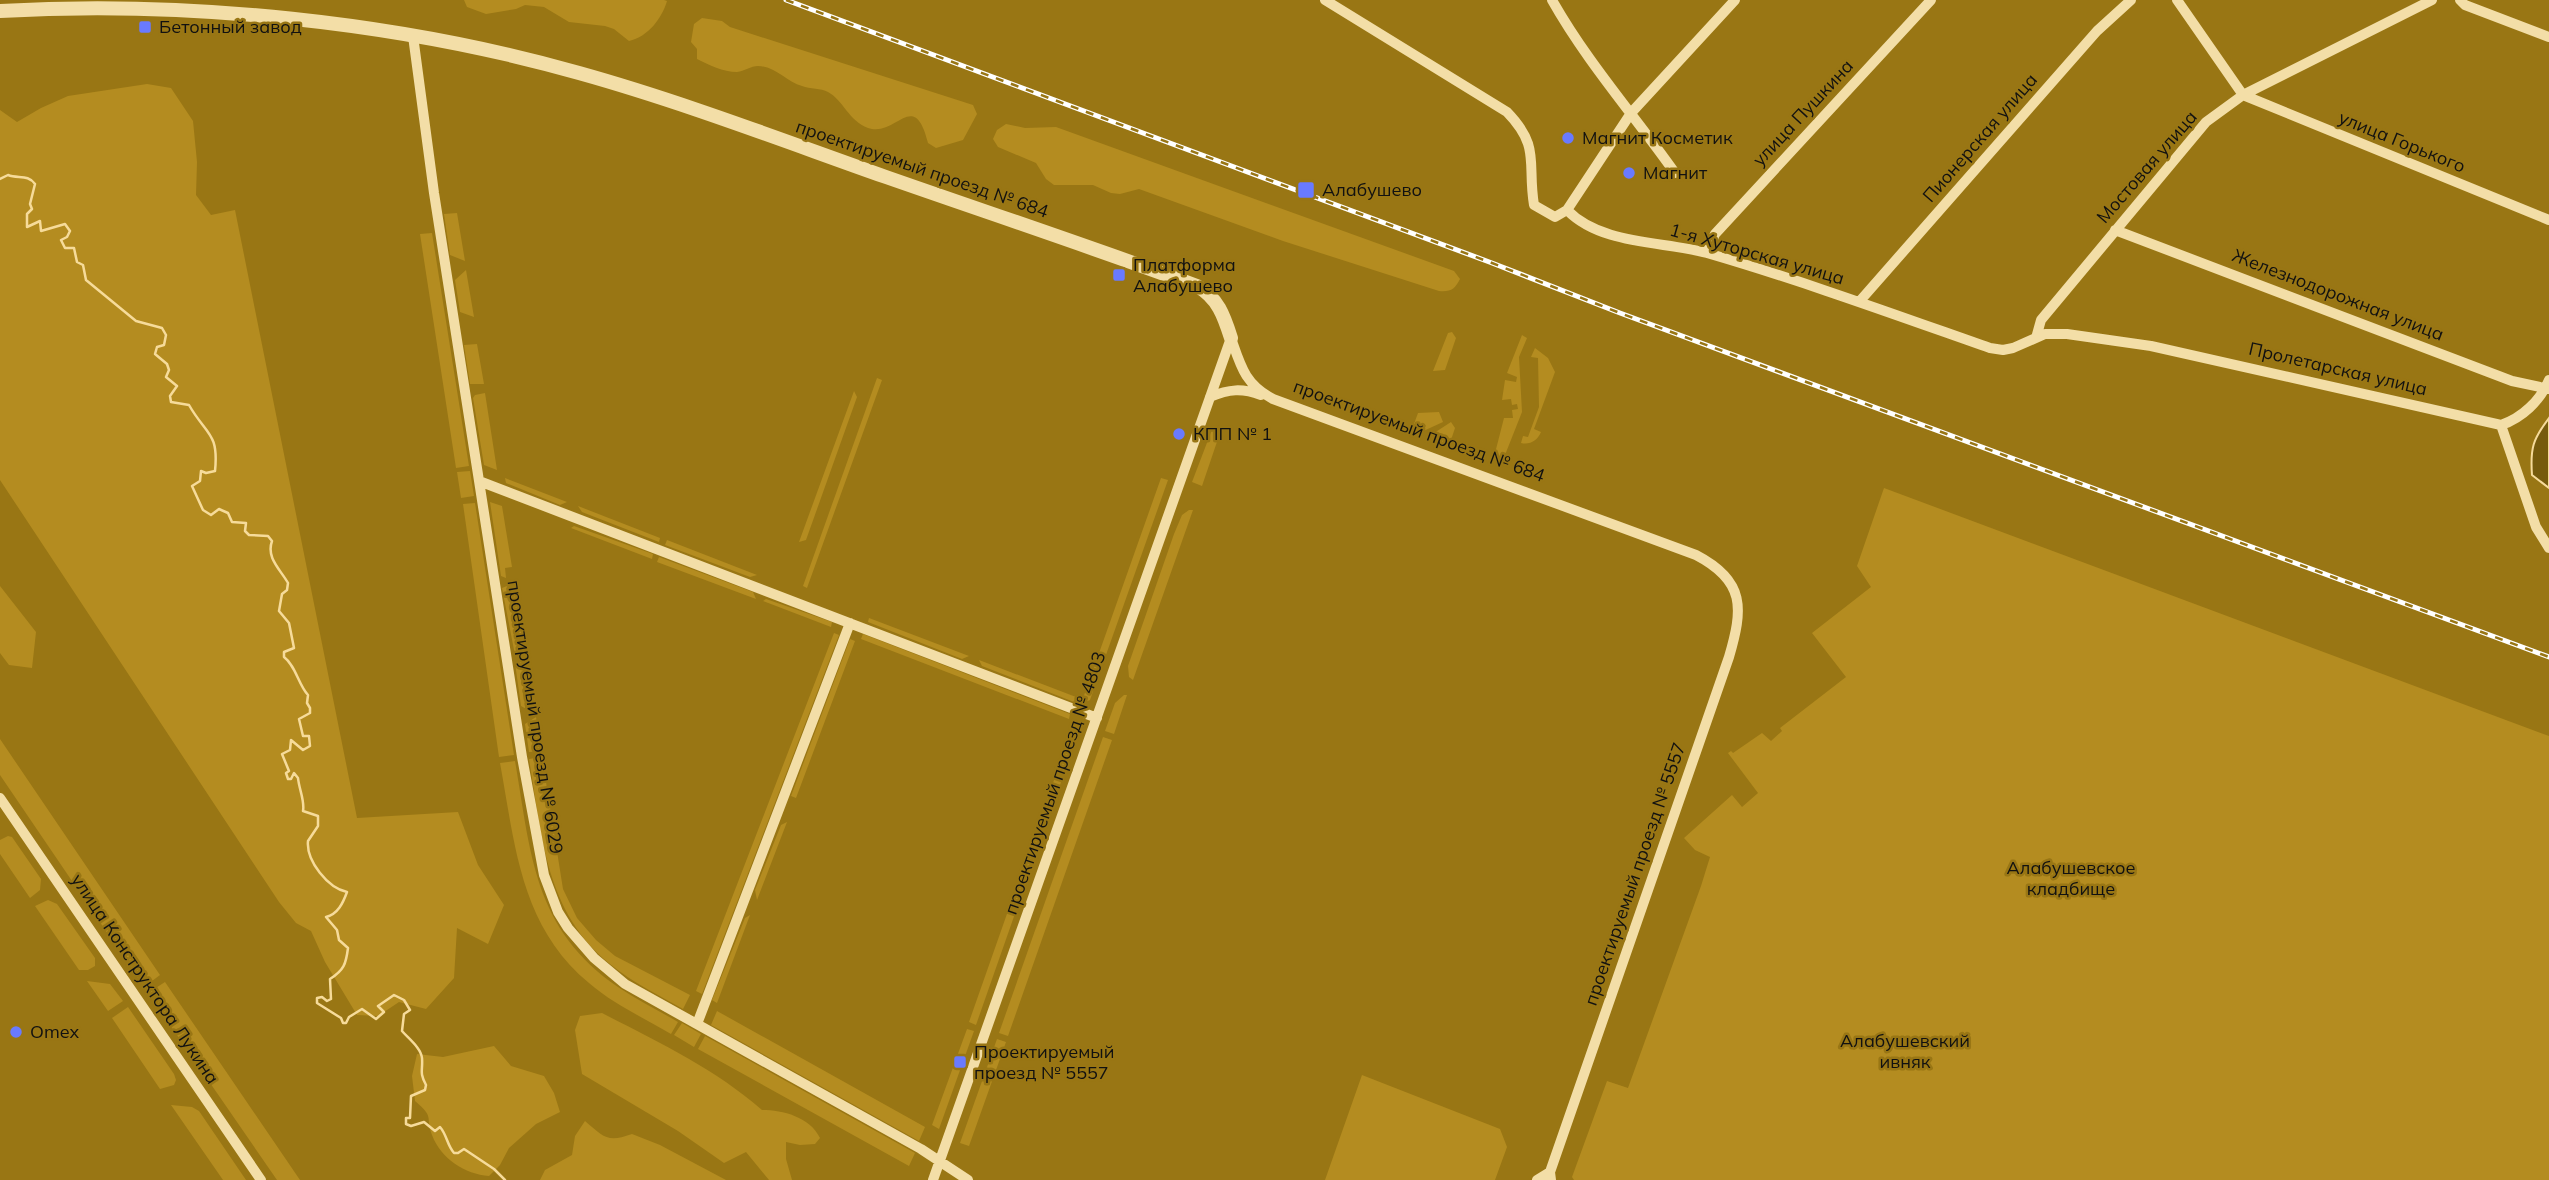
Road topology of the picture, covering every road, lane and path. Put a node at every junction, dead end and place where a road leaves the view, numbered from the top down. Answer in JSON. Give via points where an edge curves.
{"nodes":[{"id":1,"x":1325,"y":0,"type":"edge"},
{"id":2,"x":1552,"y":0,"type":"edge"},
{"id":3,"x":1735,"y":0,"type":"edge"},
{"id":4,"x":1931,"y":0,"type":"edge"},
{"id":5,"x":2131,"y":0,"type":"edge"},
{"id":6,"x":2177,"y":0,"type":"edge"},
{"id":7,"x":2432,"y":0,"type":"edge"},
{"id":8,"x":2460,"y":0,"type":"edge"},
{"id":9,"x":0,"y":11,"type":"edge"},
{"id":10,"x":413,"y":36,"type":"junction"},
{"id":11,"x":2549,"y":37,"type":"edge"},
{"id":12,"x":2243,"y":95,"type":"junction"},
{"id":13,"x":1630,"y":113,"type":"junction"},
{"id":14,"x":1675,"y":173,"type":"dead end"},
{"id":15,"x":1567,"y":210,"type":"junction"},
{"id":16,"x":2549,"y":220,"type":"edge"},
{"id":17,"x":2115,"y":230,"type":"junction"},
{"id":18,"x":1707,"y":253,"type":"junction"},
{"id":19,"x":1859,"y":302,"type":"junction"},
{"id":20,"x":1231,"y":338,"type":"junction"},
{"id":21,"x":2036,"y":338,"type":"junction"},
{"id":22,"x":2548,"y":386,"type":"edge"},
{"id":23,"x":1210,"y":397,"type":"junction"},
{"id":24,"x":1273,"y":399,"type":"junction"},
{"id":25,"x":2501,"y":425,"type":"junction"},
{"id":26,"x":479,"y":481,"type":"junction"},
{"id":27,"x":2549,"y":548,"type":"edge"},
{"id":28,"x":1732,"y":587,"type":"joint"},
{"id":29,"x":850,"y":623,"type":"junction"},
{"id":30,"x":1097,"y":718,"type":"junction"},
{"id":31,"x":0,"y":798,"type":"edge"},
{"id":32,"x":697,"y":1024,"type":"junction"},
{"id":33,"x":940,"y":1162,"type":"junction"},
{"id":34,"x":1550,"y":1176,"type":"edge"},
{"id":35,"x":261,"y":1180,"type":"edge"},
{"id":36,"x":933,"y":1180,"type":"edge"},
{"id":37,"x":968,"y":1180,"type":"edge"},
{"id":38,"x":1537,"y":1180,"type":"edge"}],
"edges":[{"from":1,"to":15,"type":"street","name":"1-я Хуторская улица","via":[[1507,112],[1530,143],[1534,205],[1555,217]]},
{"from":2,"to":13,"type":"street"},
{"from":3,"to":13,"type":"street"},
{"from":4,"to":18,"type":"street","name":"улица Пушкина","via":[[1715,234]]},
{"from":5,"to":19,"type":"street","name":"Пионерская улица","via":[[2097,31]]},
{"from":6,"to":12,"type":"street"},
{"from":7,"to":12,"type":"street","name":"Мостовая улица"},
{"from":8,"to":11,"type":"street"},
{"from":9,"to":10,"type":"street","name":"проектируемый проезд № 684","via":[[233,12]]},
{"from":10,"to":20,"type":"street","name":"проектируемый проезд № 684","via":[[617,84],[1174,277],[1212,296]]},
{"from":10,"to":26,"type":"street","name":"проектируемый проезд № 6029"},
{"from":12,"to":16,"type":"street","name":"улица Горького"},
{"from":12,"to":17,"type":"street","name":"Мостовая улица","via":[[2206,122]]},
{"from":13,"to":14,"type":"street"},
{"from":13,"to":15,"type":"street"},
{"from":15,"to":18,"type":"street","name":"1-я Хуторская улица","via":[[1580,223],[1625,238]]},
{"from":17,"to":21,"type":"street","name":"Мостовая улица","via":[[2041,320]]},
{"from":17,"to":22,"type":"street","name":"Железнодорожная улица","via":[[2512,381]]},
{"from":18,"to":19,"type":"street","name":"1-я Хуторская улица"},
{"from":19,"to":21,"type":"street","name":"1-я Хуторская улица","via":[[2003,351]]},
{"from":20,"to":23,"type":"street","name":"проектируемый проезд № 4803"},
{"from":20,"to":24,"type":"street","name":"проектируемый проезд № 684","via":[[1248,379]]},
{"from":21,"to":25,"type":"street","name":"Пролетарская улица","via":[[2067,334],[2151,346]]},
{"from":22,"to":25,"type":"street","via":[[2527,410]]},
{"from":23,"to":24,"type":"street","via":[[1240,390]]},
{"from":23,"to":30,"type":"street","name":"проектируемый проезд № 4803"},
{"from":24,"to":28,"type":"street","name":"проектируемый проезд № 684","via":[[1696,555],[1718,568]]},
{"from":25,"to":27,"type":"street","via":[[2536,527]]},
{"from":26,"to":29,"type":"street"},
{"from":26,"to":32,"type":"street","name":"проектируемый проезд № 6029","via":[[524,771],[550,893],[568,928],[606,969]]},
{"from":28,"to":34,"type":"street","name":"проектируемый проезд № 5557","via":[[1739,615],[1729,657]]},
{"from":29,"to":30,"type":"street"},
{"from":29,"to":32,"type":"street"},
{"from":30,"to":33,"type":"street","name":"проектируемый проезд № 4803"},
{"from":31,"to":35,"type":"street","name":"улица Конструктора Лукина"},
{"from":32,"to":33,"type":"street","name":"проектируемый проезд № 6029"},
{"from":33,"to":36,"type":"street","name":"проектируемый проезд № 4803"},
{"from":33,"to":37,"type":"street","name":"проектируемый проезд № 6029"},
{"from":34,"to":38,"type":"street","name":"проектируемый проезд № 5557"}]}
